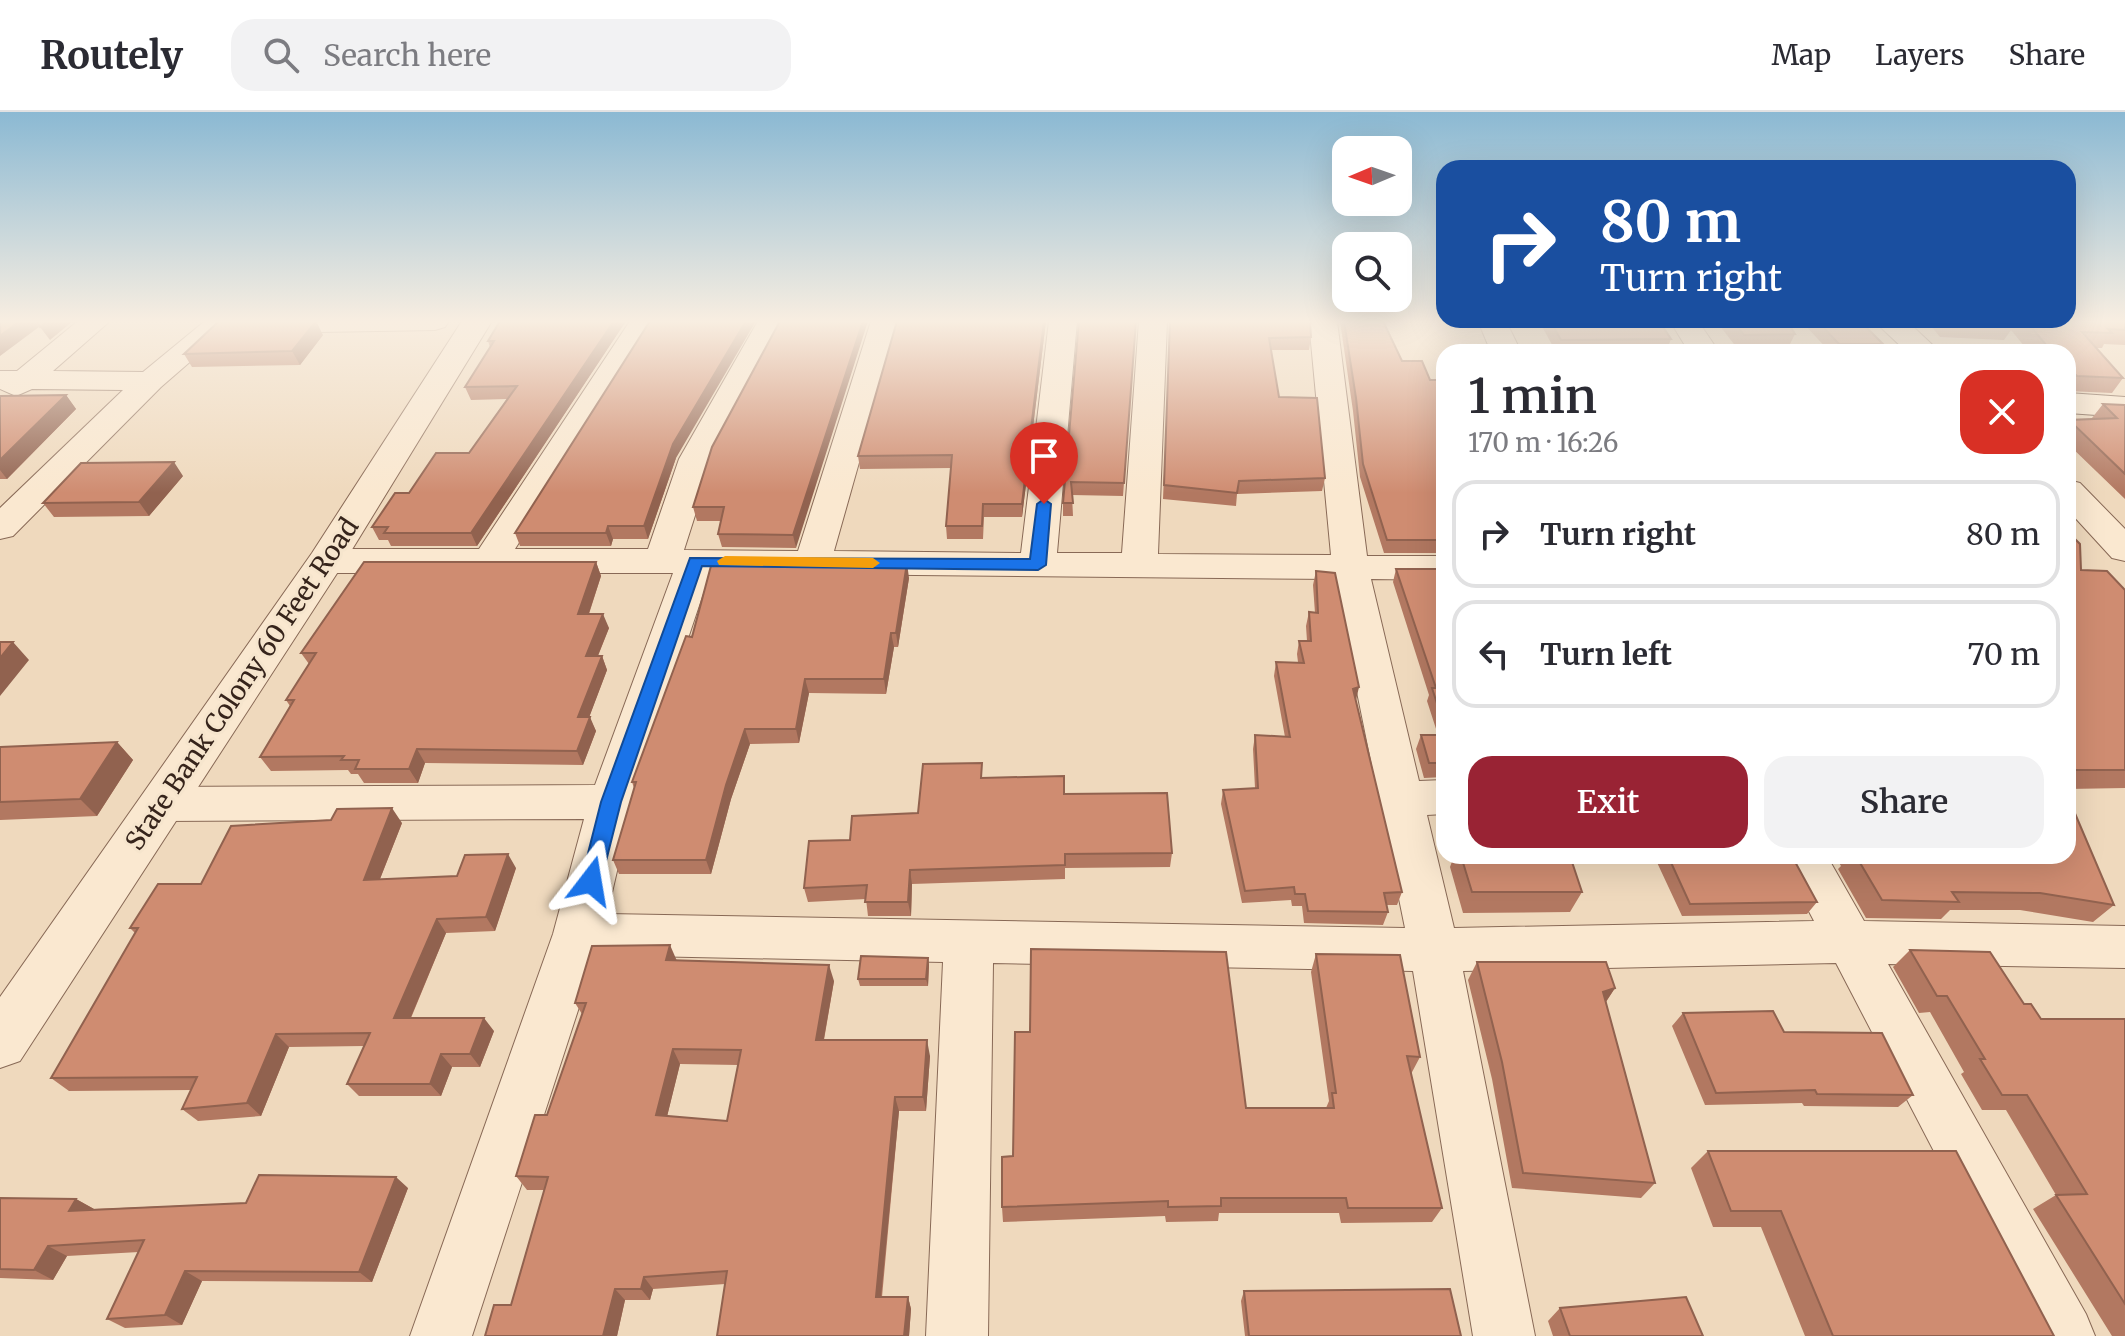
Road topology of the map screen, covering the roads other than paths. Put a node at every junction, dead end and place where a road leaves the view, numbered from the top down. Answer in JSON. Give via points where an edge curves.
{"nodes":[{"id":1,"x":154,"y":378,"type":"edge"},
{"id":2,"x":441,"y":378,"type":"edge"},
{"id":3,"x":607,"y":378,"type":"edge"},
{"id":4,"x":741,"y":378,"type":"edge"},
{"id":5,"x":868,"y":378,"type":"edge"},
{"id":6,"x":1057,"y":378,"type":"edge"},
{"id":7,"x":1150,"y":378,"type":"edge"},
{"id":8,"x":1329,"y":378,"type":"edge"},
{"id":9,"x":12,"y":380,"type":"edge"},
{"id":10,"x":150,"y":381,"type":"junction"},
{"id":11,"x":0,"y":400,"type":"edge"},
{"id":12,"x":2076,"y":404,"type":"edge"},
{"id":13,"x":2125,"y":407,"type":"edge"},
{"id":14,"x":2076,"y":498,"type":"edge"},
{"id":15,"x":0,"y":528,"type":"edge"},
{"id":16,"x":2125,"y":550,"type":"edge"},
{"id":17,"x":326,"y":561,"type":"junction"},
{"id":18,"x":490,"y":561,"type":"junction"},
{"id":19,"x":679,"y":561,"type":"junction"},
{"id":20,"x":813,"y":562,"type":"junction"},
{"id":21,"x":1038,"y":565,"type":"junction"},
{"id":22,"x":1139,"y":566,"type":"junction"},
{"id":23,"x":1350,"y":567,"type":"junction"},
{"id":24,"x":1436,"y":568,"type":"edge"},
{"id":25,"x":1422,"y":798,"type":"edge"},
{"id":26,"x":611,"y":802,"type":"junction"},
{"id":27,"x":162,"y":804,"type":"junction"},
{"id":28,"x":1807,"y":864,"type":"edge"},
{"id":29,"x":578,"y":934,"type":"junction"},
{"id":30,"x":969,"y":941,"type":"junction"},
{"id":31,"x":1849,"y":942,"type":"junction"},
{"id":32,"x":2125,"y":947,"type":"edge"},
{"id":33,"x":1434,"y":950,"type":"junction"},
{"id":34,"x":0,"y":1043,"type":"edge"},
{"id":35,"x":441,"y":1336,"type":"edge"},
{"id":36,"x":957,"y":1336,"type":"edge"},
{"id":37,"x":1504,"y":1336,"type":"edge"},
{"id":38,"x":2064,"y":1336,"type":"edge"}],
"edges":[{"from":1,"to":10,"type":"street"},
{"from":2,"to":17,"type":"street","name":"State Bank Colony 60 Feet Road"},
{"from":3,"to":18,"type":"street"},
{"from":4,"to":19,"type":"street","via":[[696,459]]},
{"from":5,"to":20,"type":"street"},
{"from":6,"to":21,"type":"street"},
{"from":7,"to":22,"type":"street"},
{"from":8,"to":23,"type":"street"},
{"from":9,"to":10,"type":"street"},
{"from":9,"to":11,"type":"street"},
{"from":10,"to":15,"type":"street"},
{"from":12,"to":13,"type":"street"},
{"from":14,"to":16,"type":"street"},
{"from":17,"to":18,"type":"street"},
{"from":17,"to":27,"type":"street","name":"State Bank Colony 60 Feet Road"},
{"from":18,"to":19,"type":"street"},
{"from":19,"to":20,"type":"street"},
{"from":19,"to":26,"type":"street"},
{"from":20,"to":21,"type":"street"},
{"from":21,"to":22,"type":"street"},
{"from":22,"to":23,"type":"street"},
{"from":23,"to":24,"type":"street"},
{"from":23,"to":25,"type":"street"},
{"from":25,"to":33,"type":"street"},
{"from":26,"to":27,"type":"street"},
{"from":26,"to":29,"type":"street"},
{"from":27,"to":34,"type":"street","name":"State Bank Colony 60 Feet Road"},
{"from":28,"to":31,"type":"street"},
{"from":29,"to":30,"type":"street"},
{"from":29,"to":35,"type":"street"},
{"from":30,"to":33,"type":"street"},
{"from":30,"to":36,"type":"street"},
{"from":31,"to":32,"type":"street"},
{"from":31,"to":33,"type":"street"},
{"from":31,"to":38,"type":"street"},
{"from":33,"to":37,"type":"street"}]}
